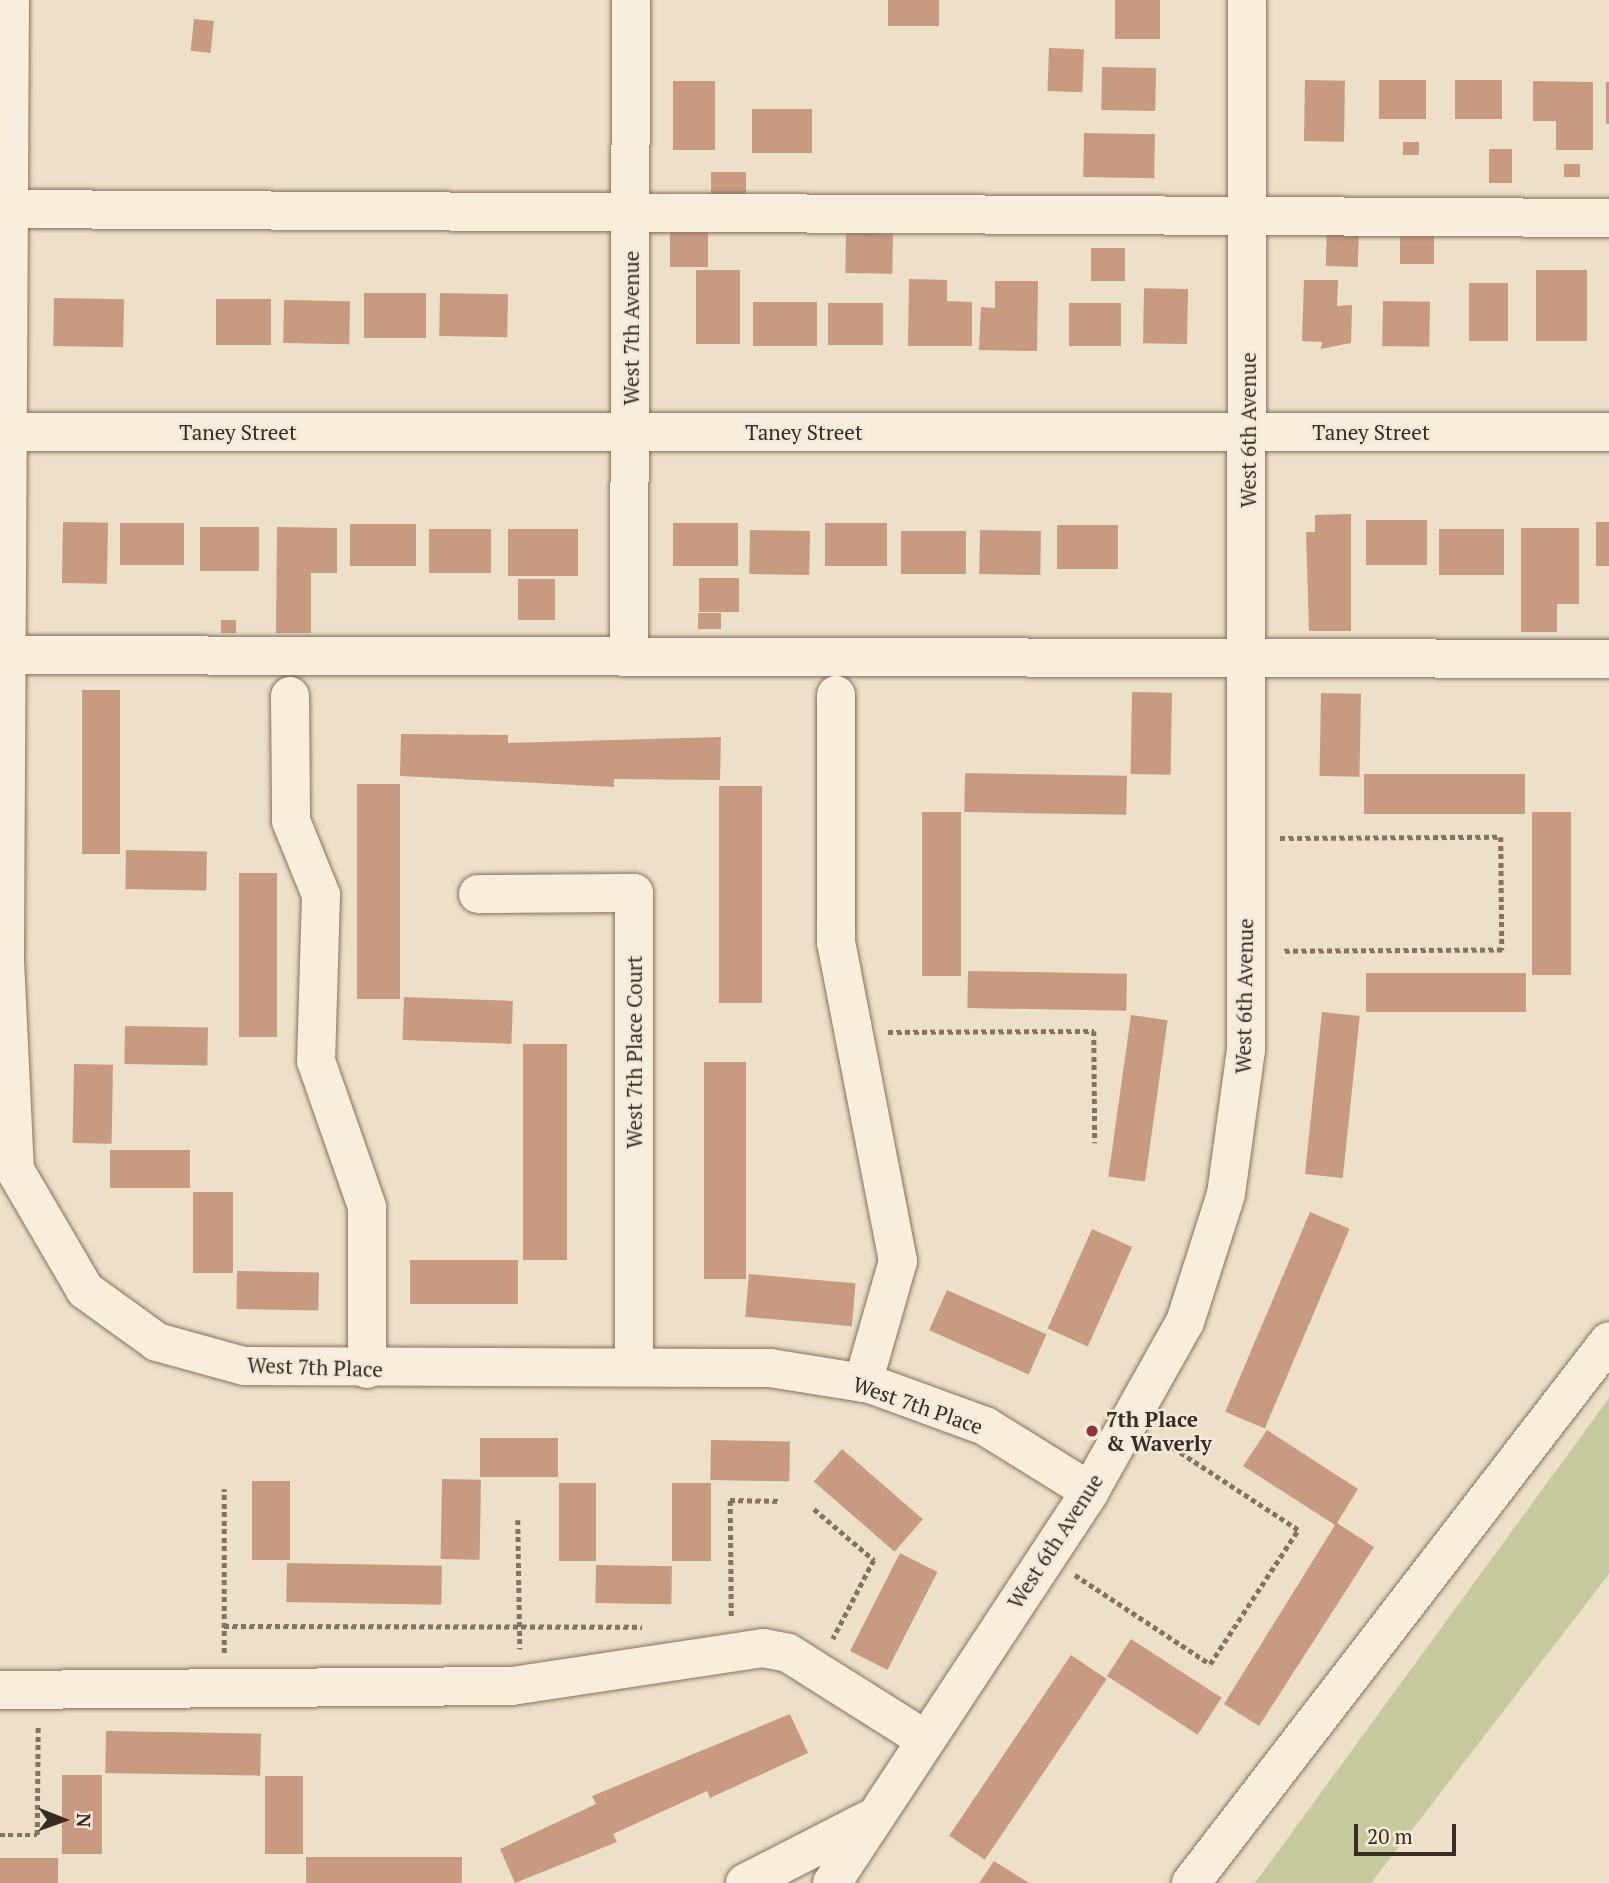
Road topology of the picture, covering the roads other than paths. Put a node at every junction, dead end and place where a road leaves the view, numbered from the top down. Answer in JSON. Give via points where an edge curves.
{"nodes":[{"id":1,"x":10,"y":0,"type":"edge"},
{"id":2,"x":632,"y":0,"type":"edge"},
{"id":3,"x":1247,"y":0,"type":"edge"},
{"id":4,"x":5,"y":209,"type":"edge"},
{"id":5,"x":632,"y":212,"type":"junction"},
{"id":6,"x":1248,"y":216,"type":"junction"},
{"id":7,"x":1609,"y":218,"type":"edge"},
{"id":8,"x":5,"y":432,"type":"edge"},
{"id":9,"x":631,"y":432,"type":"junction"},
{"id":10,"x":1249,"y":432,"type":"junction"},
{"id":11,"x":1609,"y":432,"type":"edge"},
{"id":12,"x":4,"y":655,"type":"edge"},
{"id":13,"x":629,"y":657,"type":"junction"},
{"id":14,"x":1244,"y":658,"type":"junction"},
{"id":15,"x":1609,"y":659,"type":"edge"},
{"id":16,"x":836,"y":695,"type":"dead end"},
{"id":17,"x":290,"y":696,"type":"dead end"},
{"id":18,"x":478,"y":894,"type":"dead end"},
{"id":19,"x":3,"y":960,"type":"edge"},
{"id":20,"x":1609,"y":1341,"type":"edge"},
{"id":21,"x":634,"y":1367,"type":"junction"},
{"id":22,"x":367,"y":1369,"type":"junction"},
{"id":23,"x":863,"y":1383,"type":"junction"},
{"id":24,"x":1090,"y":1491,"type":"junction"},
{"id":25,"x":0,"y":1689,"type":"edge"},
{"id":26,"x":923,"y":1738,"type":"junction"},
{"id":27,"x":868,"y":1820,"type":"junction"},
{"id":28,"x":745,"y":1883,"type":"edge"},
{"id":29,"x":832,"y":1883,"type":"edge"},
{"id":30,"x":1191,"y":1883,"type":"edge"}],
"edges":[{"from":1,"to":4,"type":"street","name":"West 7th Place"},
{"from":2,"to":5,"type":"street","name":"West 7th Avenue"},
{"from":3,"to":6,"type":"street","name":"West 6th Avenue"},
{"from":4,"to":5,"type":"street"},
{"from":4,"to":8,"type":"street","name":"West 7th Place"},
{"from":5,"to":6,"type":"street"},
{"from":5,"to":9,"type":"street","name":"West 7th Avenue"},
{"from":6,"to":7,"type":"street"},
{"from":6,"to":10,"type":"street","name":"West 6th Avenue"},
{"from":8,"to":9,"type":"street","name":"Taney Street"},
{"from":8,"to":12,"type":"street","name":"West 7th Place"},
{"from":9,"to":10,"type":"street","name":"Taney Street"},
{"from":9,"to":13,"type":"street","name":"West 7th Avenue"},
{"from":10,"to":11,"type":"street","name":"Taney Street"},
{"from":10,"to":14,"type":"street","name":"West 6th Avenue"},
{"from":12,"to":13,"type":"street"},
{"from":12,"to":19,"type":"street","name":"West 7th Place"},
{"from":13,"to":14,"type":"street"},
{"from":14,"to":15,"type":"street"},
{"from":14,"to":24,"type":"street","name":"West 6th Avenue","via":[[1246,1050],[1226,1194],[1185,1322]]},
{"from":16,"to":23,"type":"street","via":[[835,942],[898,1261]]},
{"from":17,"to":22,"type":"street","via":[[291,821],[321,895],[316,1061],[367,1208]]},
{"from":18,"to":21,"type":"street","name":"West 7th Place Court","via":[[634,894]]},
{"from":19,"to":22,"type":"street","name":"West 7th Place","via":[[15,1170],[85,1290],[157,1342],[244,1366]]},
{"from":20,"to":30,"type":"street"},
{"from":21,"to":22,"type":"street","name":"West 7th Place"},
{"from":21,"to":23,"type":"street","name":"West 7th Place","via":[[770,1368]]},
{"from":23,"to":24,"type":"street","name":"West 7th Place","via":[[985,1426]]},
{"from":24,"to":26,"type":"street","name":"West 6th Avenue"},
{"from":25,"to":26,"type":"street","via":[[520,1684],[731,1649],[788,1653]]},
{"from":26,"to":27,"type":"street","name":"West 6th Avenue"},
{"from":27,"to":28,"type":"street"},
{"from":27,"to":29,"type":"street","name":"West 6th Avenue"}]}
